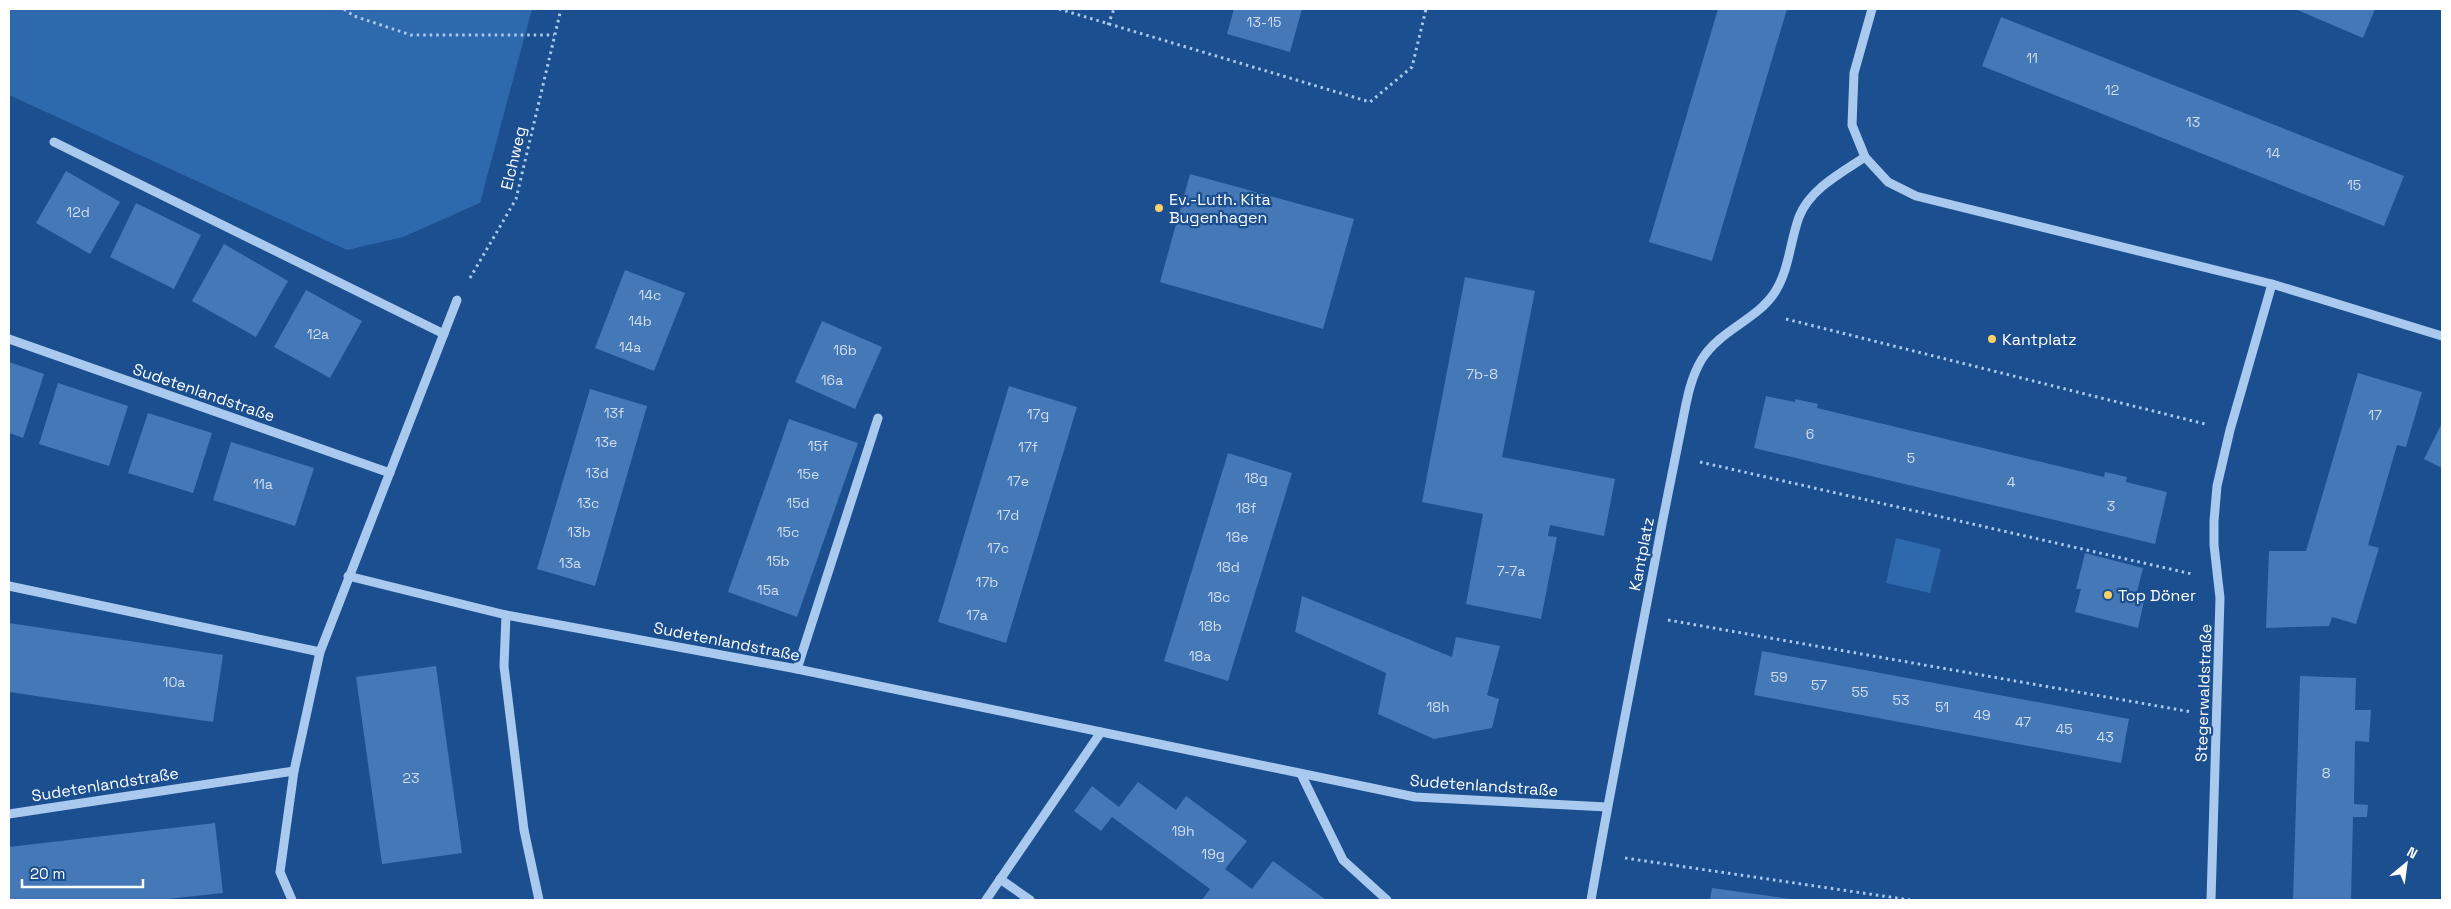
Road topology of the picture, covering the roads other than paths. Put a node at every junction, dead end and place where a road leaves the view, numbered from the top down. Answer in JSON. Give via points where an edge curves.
{"nodes":[{"id":1,"x":1872,"y":9,"type":"edge"},
{"id":2,"x":54,"y":142,"type":"dead end"},
{"id":3,"x":1865,"y":157,"type":"junction"},
{"id":4,"x":2272,"y":284,"type":"junction"},
{"id":5,"x":457,"y":300,"type":"road end"},
{"id":6,"x":444,"y":334,"type":"junction"},
{"id":7,"x":2442,"y":336,"type":"edge"},
{"id":8,"x":9,"y":339,"type":"edge"},
{"id":9,"x":878,"y":418,"type":"dead end"},
{"id":10,"x":390,"y":473,"type":"junction"},
{"id":11,"x":348,"y":576,"type":"junction"},
{"id":12,"x":9,"y":586,"type":"edge"},
{"id":13,"x":506,"y":615,"type":"junction"},
{"id":14,"x":320,"y":652,"type":"junction"},
{"id":15,"x":797,"y":669,"type":"junction"},
{"id":16,"x":1100,"y":732,"type":"junction"},
{"id":17,"x":294,"y":771,"type":"junction"},
{"id":18,"x":1301,"y":774,"type":"junction"},
{"id":19,"x":1607,"y":807,"type":"junction"},
{"id":20,"x":9,"y":814,"type":"edge"},
{"id":21,"x":1000,"y":879,"type":"junction"},
{"id":22,"x":292,"y":900,"type":"edge"},
{"id":23,"x":539,"y":900,"type":"edge"},
{"id":24,"x":986,"y":900,"type":"edge"},
{"id":25,"x":1030,"y":900,"type":"edge"},
{"id":26,"x":1387,"y":900,"type":"edge"},
{"id":27,"x":1592,"y":900,"type":"edge"},
{"id":28,"x":2211,"y":900,"type":"edge"}],
"edges":[{"from":1,"to":3,"type":"street","via":[[1854,73],[1852,125]]},
{"from":2,"to":6,"type":"street"},
{"from":3,"to":4,"type":"street","via":[[1888,182],[1916,196]]},
{"from":3,"to":19,"type":"street","name":"Kantplatz","via":[[1832,179],[1807,202],[1799,217],[1778,286],[1767,301],[1726,332],[1702,359],[1688,392]]},
{"from":4,"to":7,"type":"street"},
{"from":4,"to":28,"type":"street","name":"Stegerwaldstraße","via":[[2217,486],[2214,546],[2220,598]]},
{"from":5,"to":6,"type":"street"},
{"from":6,"to":10,"type":"street"},
{"from":8,"to":10,"type":"street","name":"Sudetenlandstraße"},
{"from":9,"to":15,"type":"street"},
{"from":10,"to":11,"type":"street"},
{"from":11,"to":13,"type":"street","name":"Sudetenlandstraße"},
{"from":11,"to":14,"type":"street"},
{"from":12,"to":14,"type":"street"},
{"from":13,"to":15,"type":"street","name":"Sudetenlandstraße"},
{"from":13,"to":23,"type":"street","via":[[504,666],[524,830]]},
{"from":14,"to":17,"type":"street"},
{"from":15,"to":16,"type":"street","name":"Sudetenlandstraße"},
{"from":16,"to":18,"type":"street","name":"Sudetenlandstraße"},
{"from":16,"to":21,"type":"street"},
{"from":17,"to":20,"type":"street","name":"Sudetenlandstraße"},
{"from":17,"to":22,"type":"street","via":[[280,872]]},
{"from":18,"to":19,"type":"street","name":"Sudetenlandstraße","via":[[1415,798]]},
{"from":18,"to":26,"type":"street","via":[[1343,860]]},
{"from":19,"to":27,"type":"street"},
{"from":21,"to":24,"type":"street"},
{"from":21,"to":25,"type":"street"}]}
